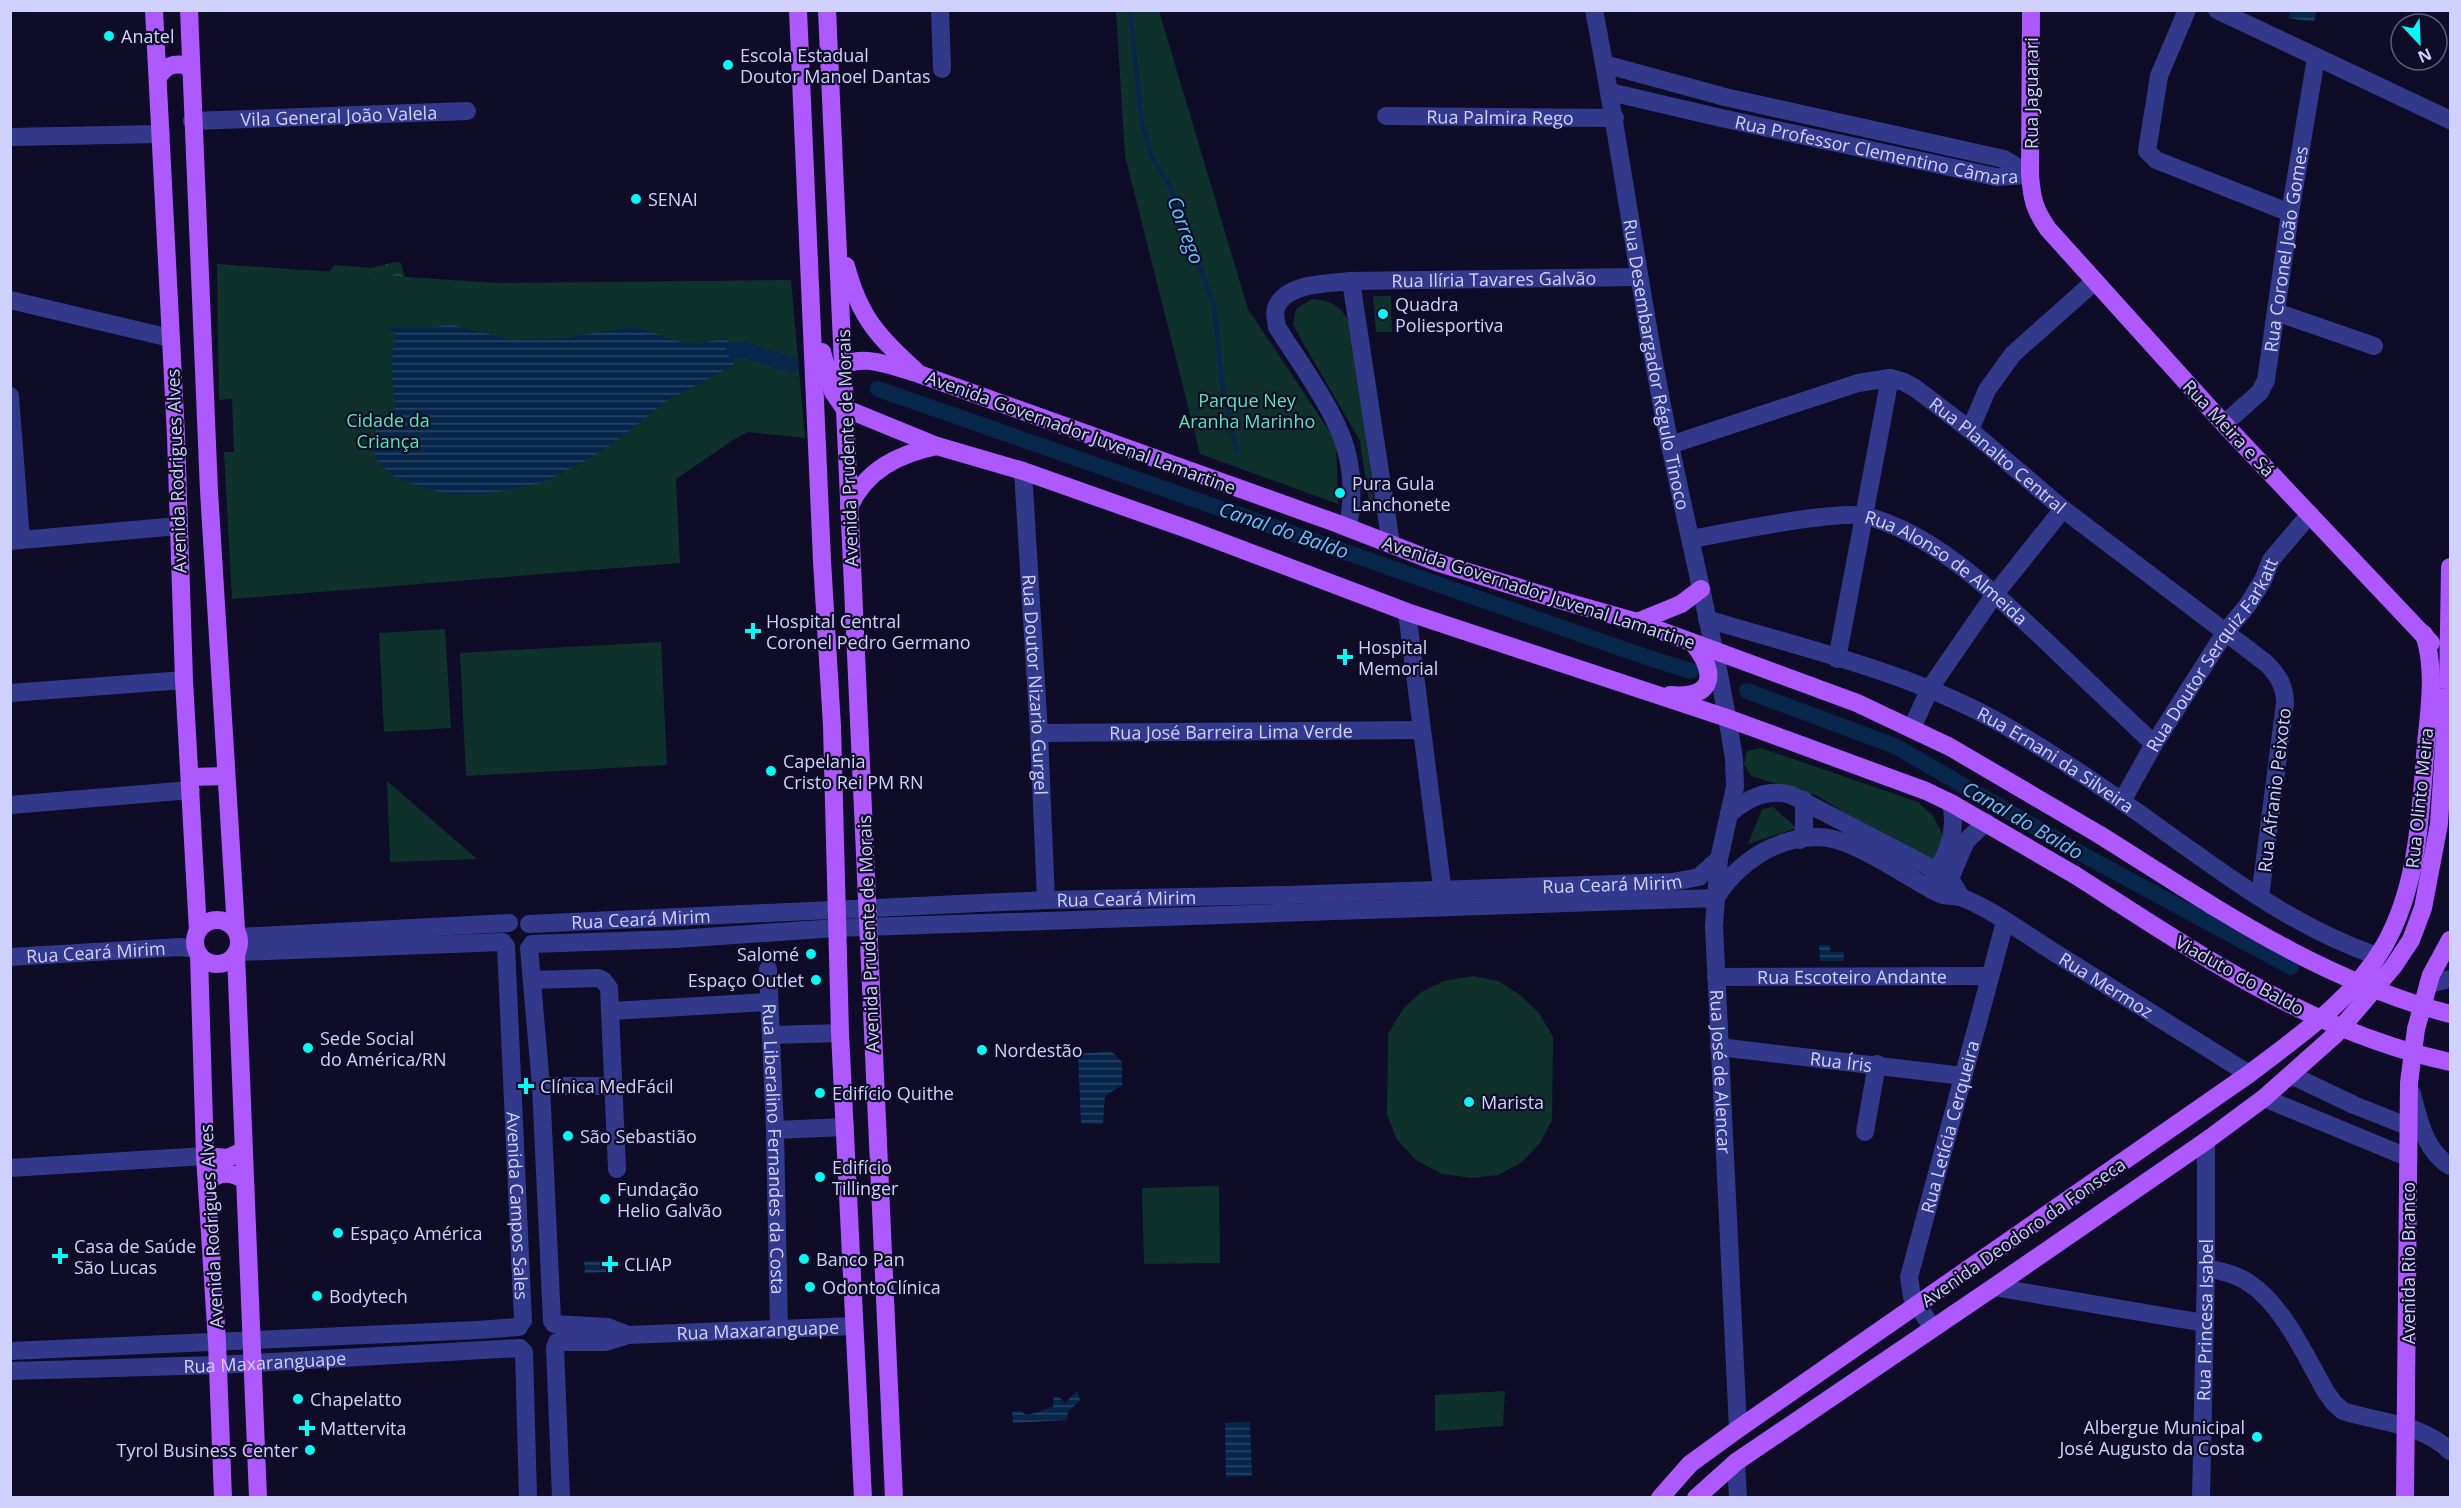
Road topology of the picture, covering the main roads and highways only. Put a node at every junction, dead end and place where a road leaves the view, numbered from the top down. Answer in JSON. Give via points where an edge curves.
{"nodes":[{"id":1,"x":154,"y":10,"type":"edge"},
{"id":2,"x":189,"y":10,"type":"edge"},
{"id":3,"x":798,"y":10,"type":"edge"},
{"id":4,"x":827,"y":10,"type":"edge"},
{"id":5,"x":2031,"y":10,"type":"edge"},
{"id":6,"x":191,"y":71,"type":"junction"},
{"id":7,"x":158,"y":77,"type":"junction"},
{"id":8,"x":161,"y":139,"type":"junction"},
{"id":9,"x":193,"y":142,"type":"junction"},
{"id":10,"x":2030,"y":175,"type":"joint"},
{"id":11,"x":837,"y":226,"type":"junction"},
{"id":12,"x":811,"y":288,"type":"junction"},
{"id":13,"x":169,"y":306,"type":"junction"},
{"id":14,"x":200,"y":308,"type":"junction"},
{"id":15,"x":843,"y":364,"type":"junction"},
{"id":16,"x":919,"y":374,"type":"junction"},
{"id":17,"x":829,"y":380,"type":"junction"},
{"id":18,"x":844,"y":408,"type":"junction"},
{"id":19,"x":816,"y":423,"type":"junction"},
{"id":20,"x":937,"y":446,"type":"junction"},
{"id":21,"x":209,"y":491,"type":"junction"},
{"id":22,"x":177,"y":494,"type":"junction"},
{"id":23,"x":848,"y":509,"type":"junction"},
{"id":24,"x":2451,"y":567,"type":"edge"},
{"id":25,"x":1701,"y":589,"type":"road end"},
{"id":26,"x":1637,"y":622,"type":"junction"},
{"id":27,"x":2424,"y":634,"type":"junction"},
{"id":28,"x":1691,"y":641,"type":"junction"},
{"id":29,"x":2449,"y":666,"type":"edge"},
{"id":30,"x":1650,"y":692,"type":"junction"},
{"id":31,"x":832,"y":726,"type":"junction"},
{"id":32,"x":2448,"y":742,"type":"edge"},
{"id":33,"x":226,"y":776,"type":"junction"},
{"id":34,"x":191,"y":783,"type":"junction"},
{"id":35,"x":863,"y":802,"type":"junction"},
{"id":36,"x":2451,"y":940,"type":"edge"},
{"id":37,"x":237,"y":943,"type":"junction"},
{"id":38,"x":193,"y":944,"type":"junction"},
{"id":39,"x":2377,"y":956,"type":"joint"},
{"id":40,"x":2393,"y":967,"type":"joint"},
{"id":41,"x":2451,"y":1014,"type":"edge"},
{"id":42,"x":2451,"y":1062,"type":"edge"},
{"id":43,"x":243,"y":1151,"type":"junction"},
{"id":44,"x":205,"y":1156,"type":"junction"},
{"id":45,"x":244,"y":1180,"type":"junction"},
{"id":46,"x":207,"y":1182,"type":"junction"},
{"id":47,"x":879,"y":1212,"type":"junction"},
{"id":48,"x":849,"y":1213,"type":"junction"},
{"id":49,"x":2040,"y":1221,"type":"junction"},
{"id":50,"x":2056,"y":1244,"type":"junction"},
{"id":51,"x":1812,"y":1377,"type":"junction"},
{"id":52,"x":1824,"y":1402,"type":"junction"},
{"id":53,"x":890,"y":1433,"type":"junction"},
{"id":54,"x":860,"y":1435,"type":"junction"},
{"id":55,"x":223,"y":1497,"type":"edge"},
{"id":56,"x":258,"y":1497,"type":"edge"},
{"id":57,"x":863,"y":1497,"type":"edge"},
{"id":58,"x":894,"y":1497,"type":"edge"},
{"id":59,"x":1660,"y":1497,"type":"edge"},
{"id":60,"x":1696,"y":1497,"type":"edge"},
{"id":61,"x":2405,"y":1497,"type":"edge"}],
"edges":[{"from":1,"to":7,"type":"main road","name":"Avenida Rodrigues Alves"},
{"from":2,"to":6,"type":"main road","name":"Avenida Rodrigues Alves"},
{"from":3,"to":12,"type":"main road","name":"Avenida Prudente de Morais"},
{"from":4,"to":11,"type":"main road","name":"Avenida Prudente de Morais"},
{"from":5,"to":10,"type":"main road","name":"Rua Jaguarari"},
{"from":6,"to":7,"type":"main road","via":[[186,65],[177,64],[166,66]]},
{"from":6,"to":9,"type":"main road","name":"Avenida Rodrigues Alves","via":[[202,120]]},
{"from":7,"to":8,"type":"main road","name":"Avenida Rodrigues Alves"},
{"from":8,"to":9,"type":"main road","via":[[170,151],[178,153]]},
{"from":8,"to":13,"type":"main road","name":"Avenida Rodrigues Alves"},
{"from":9,"to":14,"type":"main road","name":"Avenida Rodrigues Alves"},
{"from":10,"to":27,"type":"main road","name":"Rua Meira e Sá","via":[[2032,200],[2048,229],[2224,424]]},
{"from":11,"to":15,"type":"main road","name":"Avenida Prudente de Morais"},
{"from":11,"to":16,"type":"main road","via":[[850,283],[861,309],[880,337]]},
{"from":12,"to":17,"type":"main road"},
{"from":12,"to":19,"type":"main road","name":"Avenida Prudente de Morais"},
{"from":13,"to":14,"type":"main road","via":[[176,314],[190,317]]},
{"from":13,"to":22,"type":"main road","name":"Avenida Rodrigues Alves"},
{"from":14,"to":21,"type":"main road","name":"Avenida Rodrigues Alves"},
{"from":15,"to":16,"type":"main road","name":"Avenida Governador Juvenal Lamartine","via":[[863,360]]},
{"from":15,"to":17,"type":"main road"},
{"from":15,"to":18,"type":"main road","name":"Avenida Prudente de Morais"},
{"from":16,"to":26,"type":"main road","name":"Avenida Governador Juvenal Lamartine","via":[[1497,582]]},
{"from":17,"to":18,"type":"main road"},
{"from":17,"to":19,"type":"main road","via":[[820,397]]},
{"from":18,"to":20,"type":"main road"},
{"from":18,"to":23,"type":"main road","name":"Avenida Prudente de Morais"},
{"from":19,"to":31,"type":"main road","name":"Avenida Prudente de Morais"},
{"from":20,"to":23,"type":"main road","via":[[906,454],[882,466],[862,484]]},
{"from":20,"to":30,"type":"main road","via":[[1023,471],[1407,612]]},
{"from":21,"to":22,"type":"main road","via":[[194,485]]},
{"from":21,"to":33,"type":"main road","name":"Avenida Rodrigues Alves"},
{"from":22,"to":34,"type":"main road","name":"Avenida Rodrigues Alves"},
{"from":23,"to":35,"type":"main road","name":"Avenida Prudente de Morais"},
{"from":24,"to":29,"type":"main road","name":"Rua Olinto Meira"},
{"from":25,"to":26,"type":"main road","via":[[1681,604]]},
{"from":26,"to":28,"type":"main road","name":"Avenida Governador Juvenal Lamartine"},
{"from":27,"to":29,"type":"main road","name":"Rua Meira e Sá"},
{"from":27,"to":39,"type":"main road","name":"Rua Olinto Meira","via":[[2431,664],[2414,862],[2397,920]]},
{"from":28,"to":30,"type":"main road","via":[[1708,665],[1706,685],[1691,695]]},
{"from":28,"to":41,"type":"main road","name":"Avenida Governador Juvenal Lamartine","bridge":true,"via":[[1857,703],[1912,728],[1982,765],[2304,960]]},
{"from":29,"to":32,"type":"main road","name":"Rua Olinto Meira"},
{"from":30,"to":42,"type":"main road","name":"Viaduto do Baldo","bridge":true,"via":[[1951,802],[2075,875],[2236,978],[2359,1035]]},
{"from":31,"to":35,"type":"main road","via":[[848,740]]},
{"from":31,"to":48,"type":"main road","name":"Avenida Prudente de Morais"},
{"from":32,"to":40,"type":"main road","name":"Rua Olinto Meira","via":[[2439,824],[2423,908],[2411,940]]},
{"from":33,"to":34,"type":"main road"},
{"from":33,"to":37,"type":"main road","name":"Avenida Rodrigues Alves"},
{"from":34,"to":38,"type":"main road","name":"Avenida Rodrigues Alves"},
{"from":35,"to":47,"type":"main road","name":"Avenida Prudente de Morais"},
{"from":36,"to":61,"type":"main road","name":"Avenida Rio Branco","via":[[2431,977],[2416,1029],[2409,1083]]},
{"from":37,"to":38,"type":"main road","via":[[224,964],[217,965],[210,964]]},
{"from":37,"to":38,"type":"main road","via":[[224,921],[216,920],[203,926]]},
{"from":37,"to":43,"type":"main road","name":"Avenida Rodrigues Alves"},
{"from":38,"to":44,"type":"main road","name":"Avenida Rodrigues Alves"},
{"from":39,"to":49,"type":"main road","name":"Avenida Deodoro da Fonseca","via":[[2312,1026]]},
{"from":40,"to":50,"type":"main road","name":"Avenida Deodoro da Fonseca","via":[[2336,1034],[2264,1098]]},
{"from":43,"to":44,"type":"main road","via":[[228,1158]]},
{"from":43,"to":45,"type":"main road","name":"Avenida Rodrigues Alves"},
{"from":44,"to":46,"type":"main road","name":"Avenida Rodrigues Alves"},
{"from":45,"to":46,"type":"main road","via":[[225,1173]]},
{"from":45,"to":56,"type":"main road","name":"Avenida Rodrigues Alves"},
{"from":46,"to":55,"type":"main road","name":"Avenida Rodrigues Alves"},
{"from":47,"to":48,"type":"main road"},
{"from":47,"to":53,"type":"main road","name":"Avenida Prudente de Morais"},
{"from":48,"to":54,"type":"main road","name":"Avenida Prudente de Morais"},
{"from":49,"to":50,"type":"main road"},
{"from":49,"to":51,"type":"main road","name":"Avenida Deodoro da Fonseca"},
{"from":50,"to":52,"type":"main road","name":"Avenida Deodoro da Fonseca"},
{"from":51,"to":52,"type":"main road","via":[[1827,1382]]},
{"from":51,"to":59,"type":"main road","name":"Avenida Deodoro da Fonseca","via":[[1690,1464]]},
{"from":52,"to":60,"type":"main road","name":"Avenida Deodoro da Fonseca","via":[[1736,1462]]},
{"from":53,"to":54,"type":"main road"},
{"from":53,"to":58,"type":"main road","name":"Avenida Prudente de Morais"},
{"from":54,"to":57,"type":"main road","name":"Avenida Prudente de Morais"}]}
